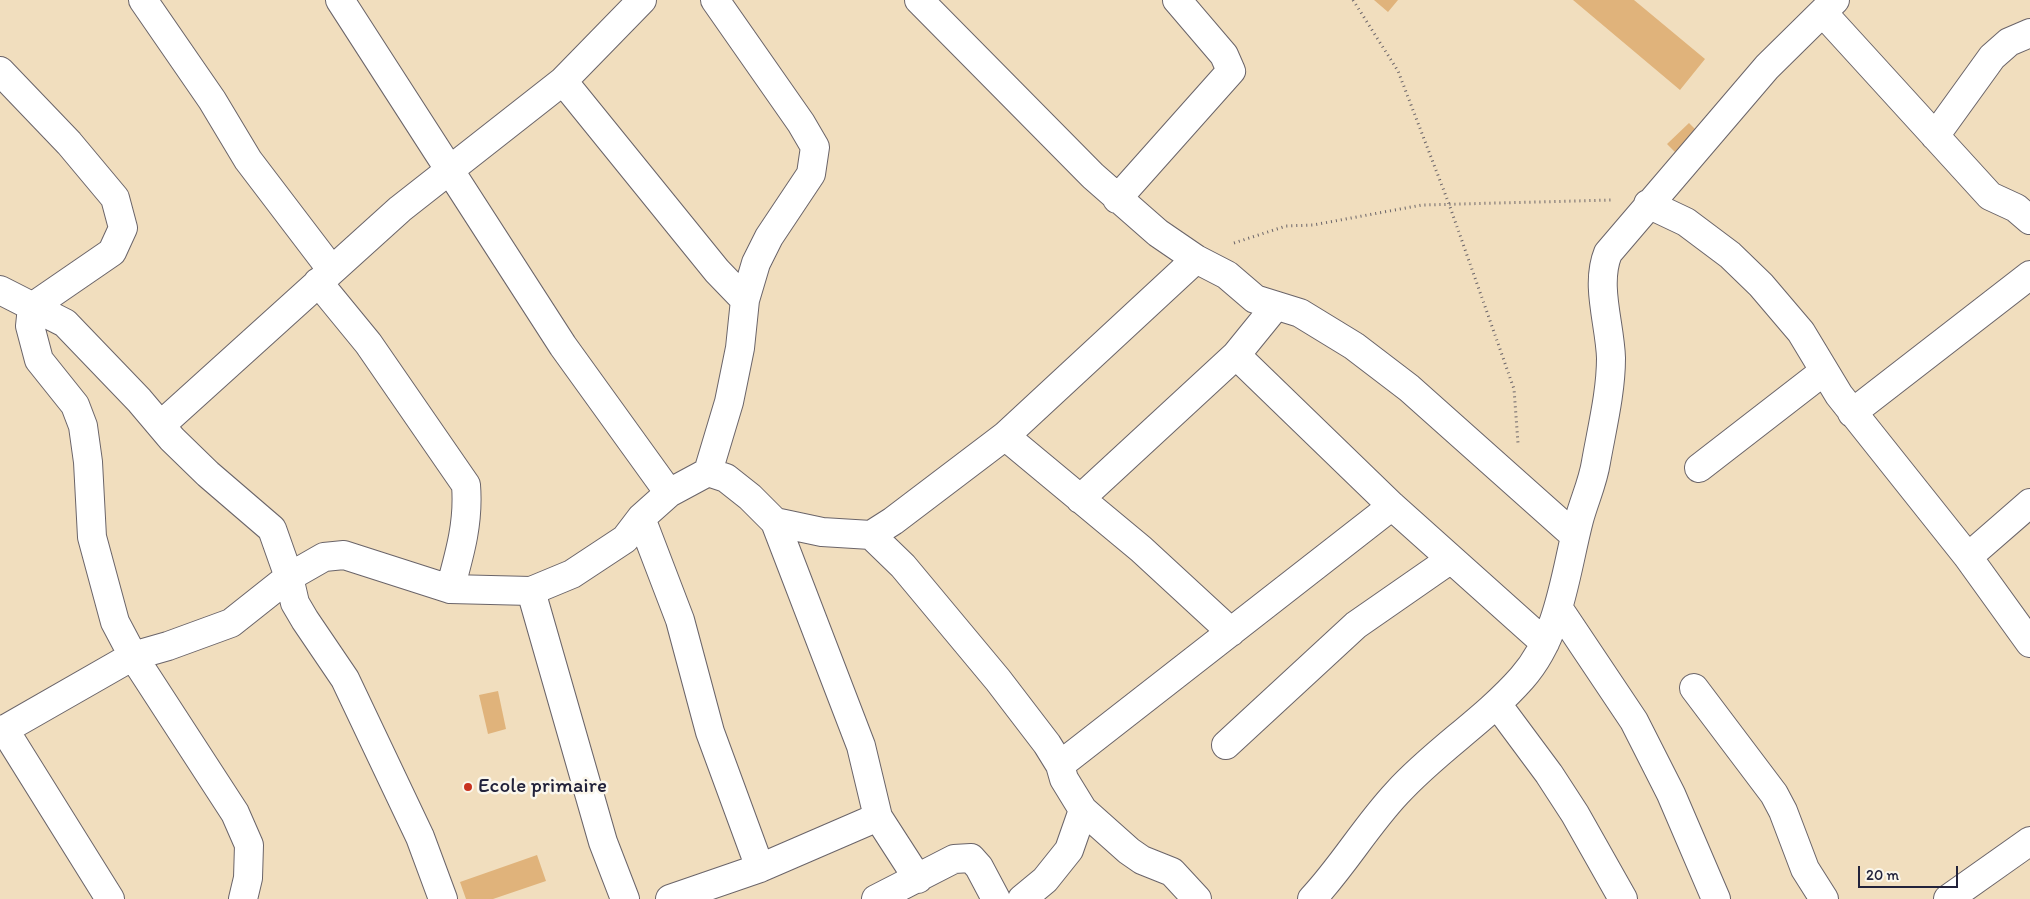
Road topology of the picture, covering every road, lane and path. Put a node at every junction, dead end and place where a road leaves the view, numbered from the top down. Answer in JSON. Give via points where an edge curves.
{"nodes":[{"id":1,"x":143,"y":0,"type":"edge"},
{"id":2,"x":340,"y":0,"type":"edge"},
{"id":3,"x":642,"y":0,"type":"edge"},
{"id":4,"x":715,"y":0,"type":"edge"},
{"id":5,"x":920,"y":0,"type":"edge"},
{"id":6,"x":1177,"y":0,"type":"edge"},
{"id":7,"x":1354,"y":0,"type":"edge"},
{"id":8,"x":1830,"y":7,"type":"edge"},
{"id":9,"x":2030,"y":33,"type":"edge"},
{"id":10,"x":0,"y":71,"type":"edge"},
{"id":11,"x":563,"y":81,"type":"junction"},
{"id":12,"x":1935,"y":136,"type":"junction"},
{"id":13,"x":451,"y":171,"type":"junction"},
{"id":14,"x":1116,"y":199,"type":"junction"},
{"id":15,"x":1449,"y":204,"type":"junction"},
{"id":16,"x":1648,"y":204,"type":"junction"},
{"id":17,"x":2030,"y":220,"type":"edge"},
{"id":18,"x":1196,"y":258,"type":"junction"},
{"id":19,"x":2030,"y":275,"type":"edge"},
{"id":20,"x":324,"y":276,"type":"junction"},
{"id":21,"x":0,"y":290,"type":"edge"},
{"id":22,"x":745,"y":300,"type":"junction"},
{"id":23,"x":32,"y":307,"type":"junction"},
{"id":24,"x":1276,"y":307,"type":"junction"},
{"id":25,"x":1236,"y":355,"type":"junction"},
{"id":26,"x":1824,"y":372,"type":"junction"},
{"id":27,"x":1852,"y":412,"type":"junction"},
{"id":28,"x":161,"y":425,"type":"junction"},
{"id":29,"x":1005,"y":436,"type":"junction"},
{"id":30,"x":1699,"y":468,"type":"dead end"},
{"id":31,"x":708,"y":472,"type":"junction"},
{"id":32,"x":1521,"y":486,"type":"junction"},
{"id":33,"x":669,"y":493,"type":"junction"},
{"id":34,"x":1080,"y":499,"type":"junction"},
{"id":35,"x":2030,"y":503,"type":"edge"},
{"id":36,"x":1392,"y":506,"type":"junction"},
{"id":37,"x":640,"y":518,"type":"junction"},
{"id":38,"x":775,"y":522,"type":"junction"},
{"id":39,"x":871,"y":535,"type":"junction"},
{"id":40,"x":1575,"y":536,"type":"junction"},
{"id":41,"x":1968,"y":556,"type":"junction"},
{"id":42,"x":1451,"y":558,"type":"junction"},
{"id":43,"x":289,"y":577,"type":"junction"},
{"id":44,"x":450,"y":589,"type":"junction"},
{"id":45,"x":531,"y":590,"type":"junction"},
{"id":46,"x":1559,"y":609,"type":"junction"},
{"id":47,"x":1231,"y":632,"type":"junction"},
{"id":48,"x":2030,"y":642,"type":"edge"},
{"id":49,"x":1545,"y":643,"type":"junction"},
{"id":50,"x":133,"y":656,"type":"junction"},
{"id":51,"x":1694,"y":688,"type":"dead end"},
{"id":52,"x":1497,"y":704,"type":"junction"},
{"id":53,"x":2,"y":730,"type":"edge"},
{"id":54,"x":1226,"y":745,"type":"dead end"},
{"id":55,"x":1060,"y":765,"type":"junction"},
{"id":56,"x":1083,"y":810,"type":"junction"},
{"id":57,"x":878,"y":817,"type":"junction"},
{"id":58,"x":2030,"y":841,"type":"edge"},
{"id":59,"x":760,"y":868,"type":"junction"},
{"id":60,"x":918,"y":879,"type":"junction"},
{"id":61,"x":110,"y":899,"type":"edge"},
{"id":62,"x":243,"y":899,"type":"edge"},
{"id":63,"x":443,"y":899,"type":"edge"},
{"id":64,"x":625,"y":899,"type":"edge"},
{"id":65,"x":670,"y":899,"type":"edge"},
{"id":66,"x":876,"y":899,"type":"edge"},
{"id":67,"x":996,"y":899,"type":"edge"},
{"id":68,"x":1022,"y":899,"type":"edge"},
{"id":69,"x":1197,"y":899,"type":"edge"},
{"id":70,"x":1312,"y":899,"type":"edge"},
{"id":71,"x":1623,"y":899,"type":"edge"},
{"id":72,"x":1716,"y":899,"type":"edge"},
{"id":73,"x":1824,"y":899,"type":"edge"},
{"id":74,"x":1948,"y":899,"type":"edge"}],
"edges":[{"from":1,"to":20,"type":"street","via":[[212,100]]},
{"from":2,"to":13,"type":"street"},
{"from":3,"to":11,"type":"street"},
{"from":4,"to":22,"type":"street","via":[[815,147],[811,174],[769,237],[756,263]]},
{"from":5,"to":14,"type":"street"},
{"from":6,"to":14,"type":"street","via":[[1224,55],[1231,71]]},
{"from":7,"to":15,"type":"path","via":[[1398,71]]},
{"from":8,"to":12,"type":"street"},
{"from":8,"to":16,"type":"street","via":[[1767,67]]},
{"from":9,"to":12,"type":"street","via":[[2009,42],[1992,57]]},
{"from":10,"to":23,"type":"street","via":[[69,143],[115,198],[123,228],[112,252]]},
{"from":11,"to":13,"type":"street"},
{"from":11,"to":22,"type":"street","via":[[717,271]]},
{"from":12,"to":17,"type":"street","via":[[1990,196],[2016,208]]},
{"from":13,"to":20,"type":"street","via":[[400,209]]},
{"from":13,"to":33,"type":"street","via":[[563,346]]},
{"from":14,"to":18,"type":"street"},
{"from":15,"to":16,"type":"path","via":[[1607,199]]},
{"from":15,"to":18,"type":"path","via":[[1422,205],[1313,225],[1286,226]]},
{"from":15,"to":32,"type":"path","via":[[1514,389]]},
{"from":16,"to":26,"type":"street","via":[[1686,222],[1730,255],[1801,332]]},
{"from":16,"to":40,"type":"street","via":[[1605,260],[1610,380],[1595,467]]},
{"from":18,"to":24,"type":"street","via":[[1227,275],[1255,299]]},
{"from":18,"to":29,"type":"street"},
{"from":19,"to":27,"type":"street"},
{"from":20,"to":28,"type":"street"},
{"from":20,"to":44,"type":"street","via":[[466,485],[468,510],[464,541]]},
{"from":21,"to":23,"type":"street"},
{"from":22,"to":31,"type":"street","via":[[729,402]]},
{"from":23,"to":28,"type":"street","via":[[65,323]]},
{"from":23,"to":50,"type":"street","via":[[30,326],[39,360],[75,405],[83,426],[92,537],[115,622]]},
{"from":24,"to":25,"type":"street"},
{"from":24,"to":32,"type":"street","via":[[1300,313],[1354,346],[1409,388]]},
{"from":25,"to":34,"type":"street"},
{"from":25,"to":36,"type":"street"},
{"from":26,"to":27,"type":"street"},
{"from":26,"to":30,"type":"street"},
{"from":27,"to":41,"type":"street"},
{"from":28,"to":43,"type":"street","via":[[208,474],[272,529]]},
{"from":29,"to":34,"type":"street"},
{"from":29,"to":39,"type":"street"},
{"from":31,"to":33,"type":"street"},
{"from":31,"to":38,"type":"street","via":[[726,478],[750,496]]},
{"from":32,"to":40,"type":"street"},
{"from":33,"to":37,"type":"street"},
{"from":34,"to":47,"type":"street","via":[[1142,549]]},
{"from":35,"to":41,"type":"street"},
{"from":36,"to":42,"type":"street"},
{"from":36,"to":47,"type":"street"},
{"from":37,"to":45,"type":"street","via":[[625,539],[572,574]]},
{"from":37,"to":59,"type":"street","via":[[680,620],[710,732]]},
{"from":38,"to":39,"type":"street","via":[[822,532]]},
{"from":38,"to":57,"type":"street","via":[[861,746]]},
{"from":39,"to":55,"type":"street","via":[[903,566],[992,672]]},
{"from":40,"to":46,"type":"street"},
{"from":41,"to":48,"type":"street"},
{"from":42,"to":49,"type":"street"},
{"from":42,"to":54,"type":"street","via":[[1356,625]]},
{"from":43,"to":44,"type":"street","via":[[324,557],[344,555]]},
{"from":43,"to":50,"type":"street","via":[[231,623]]},
{"from":43,"to":63,"type":"street","via":[[295,603],[345,679],[420,837]]},
{"from":44,"to":45,"type":"street"},
{"from":45,"to":64,"type":"street","via":[[603,842]]},
{"from":46,"to":49,"type":"street"},
{"from":46,"to":72,"type":"street","via":[[1634,721],[1671,794]]},
{"from":47,"to":55,"type":"street"},
{"from":49,"to":52,"type":"street","via":[[1523,677]]},
{"from":50,"to":53,"type":"street"},
{"from":50,"to":62,"type":"street","via":[[235,813],[250,845]]},
{"from":51,"to":73,"type":"street","via":[[1774,794],[1805,869]]},
{"from":52,"to":70,"type":"street","via":[[1397,792],[1362,832],[1328,882]]},
{"from":52,"to":71,"type":"street","via":[[1575,814]]},
{"from":53,"to":61,"type":"street"},
{"from":55,"to":56,"type":"street","via":[[1064,779]]},
{"from":56,"to":68,"type":"street","via":[[1069,850],[1045,880]]},
{"from":56,"to":69,"type":"street","via":[[1135,856],[1172,872]]},
{"from":57,"to":59,"type":"street"},
{"from":57,"to":60,"type":"street"},
{"from":58,"to":74,"type":"street"},
{"from":59,"to":65,"type":"street"},
{"from":60,"to":66,"type":"street"},
{"from":60,"to":67,"type":"street","via":[[954,859],[971,858],[980,867]]}]}
